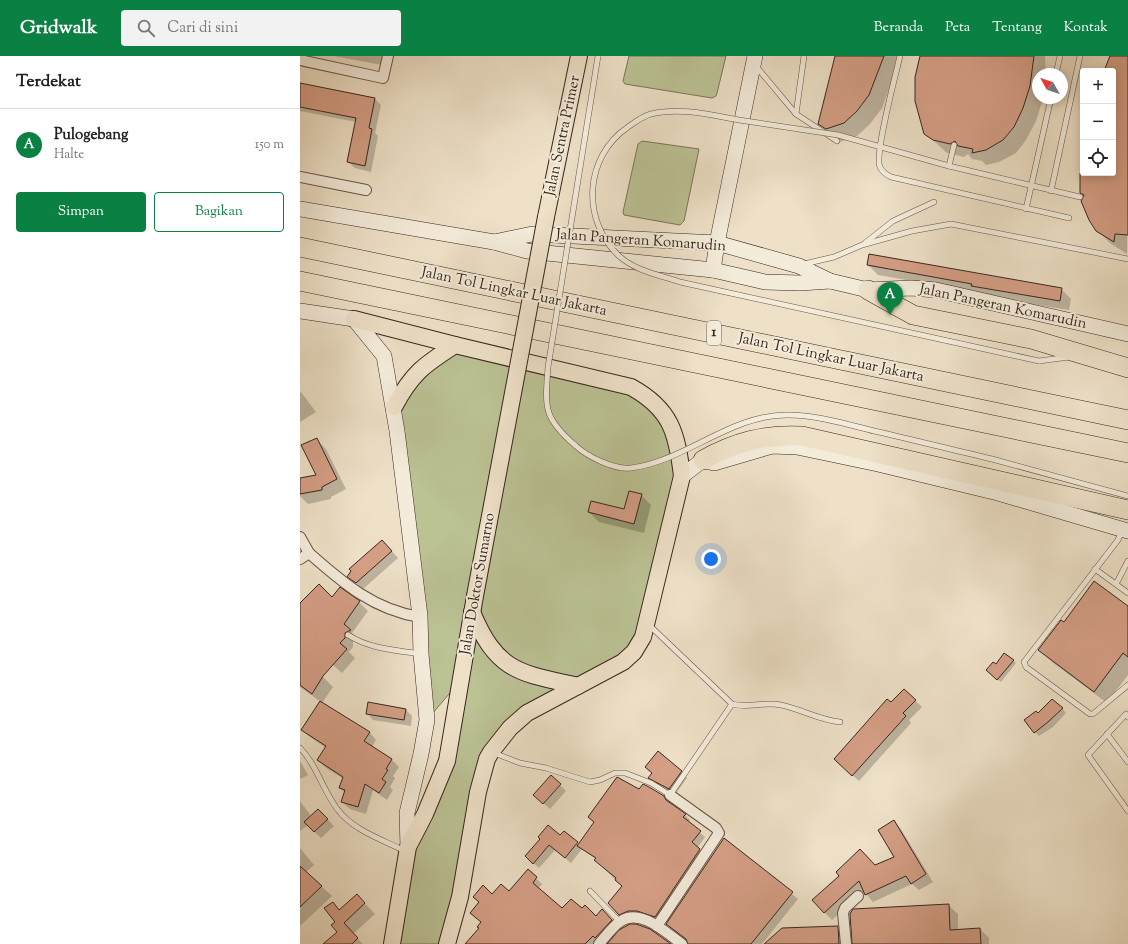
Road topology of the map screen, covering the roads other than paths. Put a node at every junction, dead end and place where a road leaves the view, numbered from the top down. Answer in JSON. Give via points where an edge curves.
{"nodes":[{"id":1,"x":388,"y":56,"type":"edge"},
{"id":2,"x":579,"y":56,"type":"edge"},
{"id":3,"x":598,"y":56,"type":"edge"},
{"id":4,"x":804,"y":56,"type":"edge"},
{"id":5,"x":900,"y":56,"type":"edge"},
{"id":6,"x":1060,"y":56,"type":"edge"},
{"id":7,"x":1080,"y":56,"type":"edge"},
{"id":8,"x":300,"y":60,"type":"edge"},
{"id":9,"x":755,"y":60,"type":"edge"},
{"id":10,"x":1057,"y":68,"type":"edge"},
{"id":11,"x":1050,"y":104,"type":"edge"},
{"id":12,"x":796,"y":114,"type":"junction"},
{"id":13,"x":838,"y":142,"type":"dead end"},
{"id":14,"x":954,"y":145,"type":"dead end"},
{"id":15,"x":880,"y":147,"type":"junction"},
{"id":16,"x":949,"y":166,"type":"junction"},
{"id":17,"x":300,"y":177,"type":"edge"},
{"id":18,"x":1032,"y":186,"type":"junction"},
{"id":19,"x":366,"y":190,"type":"dead end"},
{"id":20,"x":1051,"y":191,"type":"junction"},
{"id":21,"x":1080,"y":197,"type":"dead end"},
{"id":22,"x":934,"y":202,"type":"dead end"},
{"id":23,"x":300,"y":209,"type":"edge"},
{"id":24,"x":1026,"y":209,"type":"junction"},
{"id":25,"x":546,"y":217,"type":"joint"},
{"id":26,"x":1069,"y":218,"type":"dead end"},
{"id":27,"x":494,"y":242,"type":"junction"},
{"id":28,"x":717,"y":243,"type":"junction"},
{"id":29,"x":862,"y":245,"type":"junction"},
{"id":30,"x":300,"y":247,"type":"edge"},
{"id":31,"x":1128,"y":259,"type":"edge"},
{"id":32,"x":799,"y":266,"type":"junction"},
{"id":33,"x":713,"y":270,"type":"junction"},
{"id":34,"x":300,"y":281,"type":"edge"},
{"id":35,"x":830,"y":281,"type":"junction"},
{"id":36,"x":868,"y":290,"type":"junction"},
{"id":37,"x":300,"y":311,"type":"edge"},
{"id":38,"x":354,"y":318,"type":"junction"},
{"id":39,"x":1128,"y":334,"type":"edge"},
{"id":40,"x":455,"y":345,"type":"junction"},
{"id":41,"x":1080,"y":355,"type":"junction"},
{"id":42,"x":1128,"y":368,"type":"edge"},
{"id":43,"x":394,"y":407,"type":"junction"},
{"id":44,"x":1128,"y":420,"type":"edge"},
{"id":45,"x":1128,"y":453,"type":"edge"},
{"id":46,"x":703,"y":460,"type":"junction"},
{"id":47,"x":682,"y":476,"type":"junction"},
{"id":48,"x":1128,"y":496,"type":"edge"},
{"id":49,"x":1128,"y":510,"type":"edge"},
{"id":50,"x":1126,"y":531,"type":"edge"},
{"id":51,"x":300,"y":537,"type":"edge"},
{"id":52,"x":309,"y":553,"type":"junction"},
{"id":53,"x":300,"y":560,"type":"edge"},
{"id":54,"x":1128,"y":561,"type":"edge"},
{"id":55,"x":1095,"y":569,"type":"junction"},
{"id":56,"x":1116,"y":584,"type":"junction"},
{"id":57,"x":1128,"y":593,"type":"edge"},
{"id":58,"x":472,"y":612,"type":"junction"},
{"id":59,"x":420,"y":617,"type":"junction"},
{"id":60,"x":647,"y":623,"type":"junction"},
{"id":61,"x":348,"y":635,"type":"dead end"},
{"id":62,"x":421,"y":654,"type":"junction"},
{"id":63,"x":1128,"y":685,"type":"edge"},
{"id":64,"x":578,"y":686,"type":"junction"},
{"id":65,"x":732,"y":704,"type":"junction"},
{"id":66,"x":1127,"y":714,"type":"edge"},
{"id":67,"x":840,"y":722,"type":"dead end"},
{"id":68,"x":1107,"y":734,"type":"junction"},
{"id":69,"x":300,"y":748,"type":"edge"},
{"id":70,"x":491,"y":752,"type":"junction"},
{"id":71,"x":1128,"y":762,"type":"edge"},
{"id":72,"x":670,"y":795,"type":"junction"},
{"id":73,"x":1128,"y":811,"type":"edge"},
{"id":74,"x":408,"y":850,"type":"junction"},
{"id":75,"x":590,"y":891,"type":"dead end"},
{"id":76,"x":858,"y":896,"type":"dead end"},
{"id":77,"x":620,"y":922,"type":"junction"},
{"id":78,"x":657,"y":926,"type":"junction"},
{"id":79,"x":392,"y":944,"type":"edge"},
{"id":80,"x":447,"y":944,"type":"edge"},
{"id":81,"x":599,"y":944,"type":"edge"},
{"id":82,"x":682,"y":944,"type":"edge"},
{"id":83,"x":846,"y":944,"type":"edge"}],
"edges":[{"from":1,"to":8,"type":"street","via":[[383,78]]},
{"from":2,"to":25,"type":"main road","name":"Jalan Sentra Primer"},
{"from":3,"to":48,"type":"lane","bridge":true,"via":[[548,367],[545,401],[548,415],[558,430],[580,449],[605,464],[630,468],[657,462],[730,428],[760,418],[788,415],[830,420],[992,459]]},
{"from":4,"to":12,"type":"lane"},
{"from":5,"to":15,"type":"lane"},
{"from":6,"to":10,"type":"lane"},
{"from":7,"to":20,"type":"lane"},
{"from":9,"to":12,"type":"lane"},
{"from":9,"to":28,"type":"street"},
{"from":11,"to":18,"type":"lane"},
{"from":12,"to":13,"type":"lane"},
{"from":14,"to":16,"type":"lane"},
{"from":15,"to":16,"type":"lane"},
{"from":15,"to":24,"type":"lane","via":[[879,166],[891,177]]},
{"from":15,"to":41,"type":"lane","bridge":true,"via":[[838,135],[693,112],[650,114],[623,131],[604,151],[595,170],[591,190],[595,218],[608,243],[620,256],[636,268],[680,282],[1040,361]]},
{"from":16,"to":18,"type":"lane"},
{"from":17,"to":19,"type":"street"},
{"from":18,"to":20,"type":"lane"},
{"from":18,"to":24,"type":"lane"},
{"from":20,"to":21,"type":"lane"},
{"from":22,"to":29,"type":"lane","via":[[893,221]]},
{"from":23,"to":27,"type":"street","name":"Jalan Pangeran Komarudin"},
{"from":24,"to":26,"type":"lane"},
{"from":25,"to":58,"type":"main road","name":"Jalan Doktor Sumarno","bridge":true},
{"from":27,"to":28,"type":"street","name":"Jalan Pangeran Komarudin","via":[[532,234]]},
{"from":27,"to":33,"type":"street","name":"Jalan Pangeran Komarudin","via":[[528,251]]},
{"from":28,"to":32,"type":"street","name":"Jalan Pangeran Komarudin"},
{"from":28,"to":33,"type":"street"},
{"from":29,"to":31,"type":"lane","via":[[912,231],[951,224]]},
{"from":29,"to":32,"type":"lane","via":[[834,257]]},
{"from":30,"to":44,"type":"highway","name":"Jalan Tol Lingkar Luar Jakarta","number":"1"},
{"from":32,"to":35,"type":"street","name":"Jalan Pangeran Komarudin"},
{"from":33,"to":35,"type":"street","name":"Jalan Pangeran Komarudin","via":[[765,282]]},
{"from":34,"to":45,"type":"highway","number":"1"},
{"from":35,"to":36,"type":"street","name":"Jalan Pangeran Komarudin"},
{"from":36,"to":39,"type":"street","name":"Jalan Pangeran Komarudin","via":[[936,290]]},
{"from":36,"to":41,"type":"highway","via":[[913,315],[1030,339]]},
{"from":37,"to":38,"type":"street"},
{"from":38,"to":40,"type":"main road"},
{"from":38,"to":43,"type":"street","via":[[384,356]]},
{"from":40,"to":43,"type":"main road","via":[[431,360],[414,375],[404,387]]},
{"from":40,"to":47,"type":"main road","via":[[608,380],[640,392],[661,409],[669,421],[677,440]]},
{"from":41,"to":42,"type":"highway"},
{"from":43,"to":59,"type":"street"},
{"from":46,"to":47,"type":"street"},
{"from":46,"to":49,"type":"highway","via":[[725,448],[759,439],[780,435],[802,436]]},
{"from":46,"to":50,"type":"street","via":[[714,463],[772,446],[797,447],[998,493]]},
{"from":47,"to":60,"type":"main road"},
{"from":50,"to":55,"type":"lane"},
{"from":51,"to":52,"type":"street"},
{"from":52,"to":53,"type":"street"},
{"from":52,"to":59,"type":"street","via":[[349,588],[368,600],[410,616]]},
{"from":54,"to":56,"type":"lane"},
{"from":55,"to":56,"type":"lane"},
{"from":55,"to":63,"type":"lane","via":[[1024,662],[1026,667],[1090,714],[1094,714]]},
{"from":56,"to":57,"type":"lane"},
{"from":58,"to":64,"type":"main road","via":[[490,648],[513,668],[532,676]]},
{"from":58,"to":74,"type":"main road","name":"Jalan Doktor Sumarno","via":[[447,761]]},
{"from":59,"to":62,"type":"street"},
{"from":60,"to":64,"type":"main road","via":[[640,644],[623,662]]},
{"from":60,"to":65,"type":"lane"},
{"from":61,"to":62,"type":"lane","via":[[377,648]]},
{"from":62,"to":74,"type":"street","via":[[427,720],[407,814]]},
{"from":64,"to":70,"type":"main road","via":[[527,713],[510,728]]},
{"from":65,"to":67,"type":"lane","via":[[782,705],[826,721]]},
{"from":65,"to":72,"type":"lane"},
{"from":66,"to":68,"type":"lane"},
{"from":68,"to":71,"type":"lane"},
{"from":68,"to":73,"type":"lane","via":[[1088,754]]},
{"from":69,"to":74,"type":"lane","via":[[307,755],[332,803],[350,823]]},
{"from":70,"to":72,"type":"lane","via":[[520,763],[590,782],[615,773],[625,773],[651,783]]},
{"from":70,"to":80,"type":"main road","via":[[478,791],[460,897]]},
{"from":72,"to":78,"type":"street","via":[[716,828],[719,833]]},
{"from":74,"to":79,"type":"main road","name":"Jalan Doktor Sumarno"},
{"from":75,"to":77,"type":"lane"},
{"from":76,"to":83,"type":"street","via":[[843,913]]},
{"from":77,"to":78,"type":"street","via":[[638,918]]},
{"from":77,"to":81,"type":"street"},
{"from":78,"to":82,"type":"street"}]}
